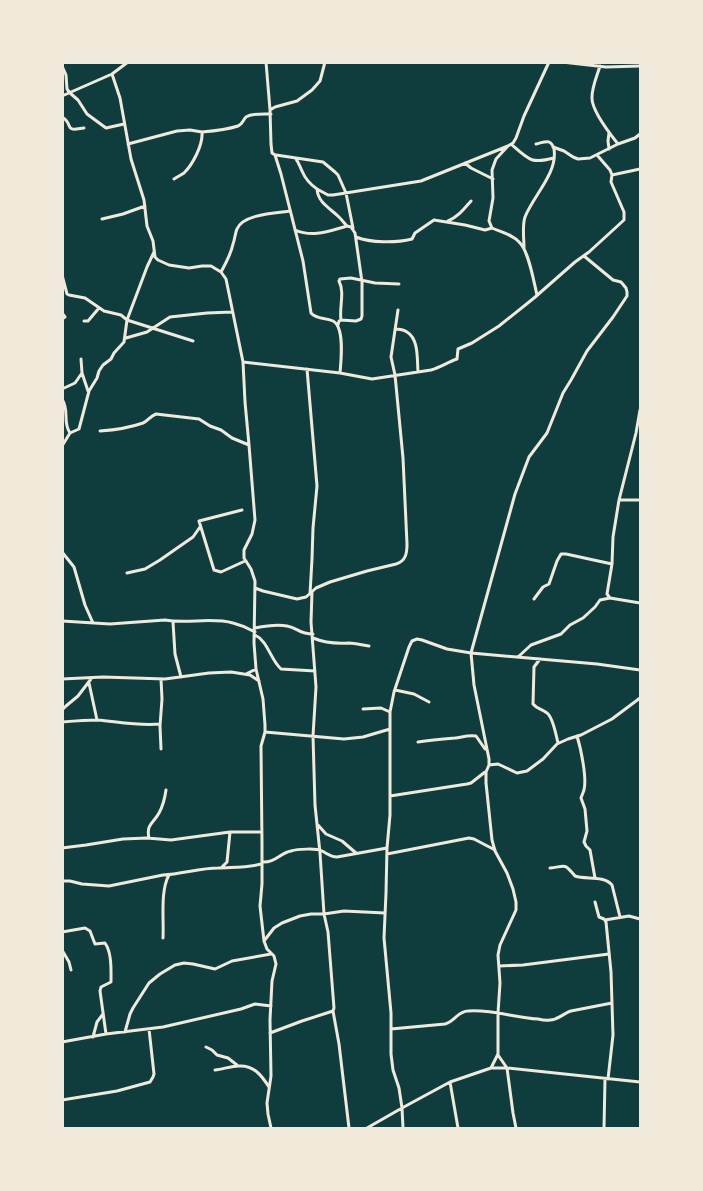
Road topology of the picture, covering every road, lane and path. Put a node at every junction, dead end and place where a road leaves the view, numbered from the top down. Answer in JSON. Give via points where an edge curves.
{"nodes":[{"id":1,"x":65,"y":62,"type":"edge"},
{"id":2,"x":128,"y":62,"type":"edge"},
{"id":3,"x":266,"y":62,"type":"edge"},
{"id":4,"x":325,"y":62,"type":"edge"},
{"id":5,"x":549,"y":62,"type":"edge"},
{"id":6,"x":562,"y":62,"type":"edge"},
{"id":7,"x":62,"y":66,"type":"edge"},
{"id":8,"x":600,"y":66,"type":"junction"},
{"id":9,"x":640,"y":66,"type":"edge"},
{"id":10,"x":112,"y":74,"type":"junction"},
{"id":11,"x":70,"y":93,"type":"junction"},
{"id":12,"x":62,"y":96,"type":"edge"},
{"id":13,"x":270,"y":112,"type":"junction"},
{"id":14,"x":62,"y":117,"type":"edge"},
{"id":15,"x":124,"y":124,"type":"junction"},
{"id":16,"x":84,"y":128,"type":"dead end"},
{"id":17,"x":202,"y":132,"type":"junction"},
{"id":18,"x":609,"y":133,"type":"junction"},
{"id":19,"x":640,"y":134,"type":"edge"},
{"id":20,"x":128,"y":144,"type":"junction"},
{"id":21,"x":536,"y":144,"type":"dead end"},
{"id":22,"x":618,"y":144,"type":"junction"},
{"id":23,"x":510,"y":145,"type":"junction"},
{"id":24,"x":553,"y":146,"type":"junction"},
{"id":25,"x":610,"y":149,"type":"junction"},
{"id":26,"x":275,"y":155,"type":"junction"},
{"id":27,"x":597,"y":155,"type":"junction"},
{"id":28,"x":554,"y":158,"type":"junction"},
{"id":29,"x":296,"y":159,"type":"junction"},
{"id":30,"x":465,"y":164,"type":"junction"},
{"id":31,"x":640,"y":169,"type":"edge"},
{"id":32,"x":612,"y":174,"type":"junction"},
{"id":33,"x":174,"y":179,"type":"dead end"},
{"id":34,"x":493,"y":180,"type":"junction"},
{"id":35,"x":317,"y":189,"type":"junction"},
{"id":36,"x":346,"y":193,"type":"junction"},
{"id":37,"x":471,"y":201,"type":"dead end"},
{"id":38,"x":145,"y":206,"type":"junction"},
{"id":39,"x":290,"y":212,"type":"junction"},
{"id":40,"x":102,"y":219,"type":"dead end"},
{"id":41,"x":447,"y":222,"type":"junction"},
{"id":42,"x":347,"y":226,"type":"junction"},
{"id":43,"x":492,"y":228,"type":"junction"},
{"id":44,"x":353,"y":229,"type":"junction"},
{"id":45,"x":294,"y":230,"type":"junction"},
{"id":46,"x":356,"y":237,"type":"junction"},
{"id":47,"x":524,"y":249,"type":"junction"},
{"id":48,"x":154,"y":252,"type":"junction"},
{"id":49,"x":584,"y":256,"type":"junction"},
{"id":50,"x":221,"y":272,"type":"junction"},
{"id":51,"x":62,"y":275,"type":"edge"},
{"id":52,"x":362,"y":280,"type":"junction"},
{"id":53,"x":399,"y":284,"type":"dead end"},
{"id":54,"x":69,"y":295,"type":"junction"},
{"id":55,"x":537,"y":295,"type":"junction"},
{"id":56,"x":62,"y":297,"type":"edge"},
{"id":57,"x":99,"y":308,"type":"junction"},
{"id":58,"x":398,"y":310,"type":"dead end"},
{"id":59,"x":233,"y":312,"type":"junction"},
{"id":60,"x":62,"y":313,"type":"edge"},
{"id":61,"x":62,"y":319,"type":"edge"},
{"id":62,"x":128,"y":320,"type":"junction"},
{"id":63,"x":341,"y":320,"type":"junction"},
{"id":64,"x":84,"y":321,"type":"dead end"},
{"id":65,"x":338,"y":325,"type":"junction"},
{"id":66,"x":153,"y":328,"type":"junction"},
{"id":67,"x":395,"y":328,"type":"junction"},
{"id":68,"x":126,"y":338,"type":"junction"},
{"id":69,"x":192,"y":341,"type":"dead end"},
{"id":70,"x":81,"y":360,"type":"dead end"},
{"id":71,"x":243,"y":362,"type":"junction"},
{"id":72,"x":307,"y":369,"type":"junction"},
{"id":73,"x":418,"y":372,"type":"junction"},
{"id":74,"x":82,"y":373,"type":"junction"},
{"id":75,"x":340,"y":373,"type":"junction"},
{"id":76,"x":395,"y":375,"type":"junction"},
{"id":77,"x":63,"y":388,"type":"edge"},
{"id":78,"x":89,"y":391,"type":"junction"},
{"id":79,"x":62,"y":399,"type":"edge"},
{"id":80,"x":640,"y":410,"type":"edge"},
{"id":81,"x":638,"y":422,"type":"junction"},
{"id":82,"x":640,"y":428,"type":"edge"},
{"id":83,"x":100,"y":431,"type":"dead end"},
{"id":84,"x":70,"y":433,"type":"junction"},
{"id":85,"x":249,"y":445,"type":"junction"},
{"id":86,"x":62,"y":446,"type":"edge"},
{"id":87,"x":619,"y":500,"type":"junction"},
{"id":88,"x":640,"y":500,"type":"edge"},
{"id":89,"x":242,"y":510,"type":"dead end"},
{"id":90,"x":200,"y":526,"type":"junction"},
{"id":91,"x":62,"y":552,"type":"edge"},
{"id":92,"x":245,"y":561,"type":"junction"},
{"id":93,"x":612,"y":564,"type":"junction"},
{"id":94,"x":127,"y":573,"type":"dead end"},
{"id":95,"x":255,"y":588,"type":"junction"},
{"id":96,"x":311,"y":593,"type":"junction"},
{"id":97,"x":610,"y":598,"type":"junction"},
{"id":98,"x":534,"y":599,"type":"dead end"},
{"id":99,"x":640,"y":603,"type":"edge"},
{"id":100,"x":62,"y":620,"type":"edge"},
{"id":101,"x":174,"y":622,"type":"junction"},
{"id":102,"x":94,"y":623,"type":"junction"},
{"id":103,"x":255,"y":632,"type":"junction"},
{"id":104,"x":313,"y":636,"type":"junction"},
{"id":105,"x":369,"y":646,"type":"dead end"},
{"id":106,"x":471,"y":653,"type":"junction"},
{"id":107,"x":518,"y":657,"type":"junction"},
{"id":108,"x":540,"y":659,"type":"junction"},
{"id":109,"x":256,"y":669,"type":"junction"},
{"id":110,"x":640,"y":670,"type":"edge"},
{"id":111,"x":315,"y":671,"type":"junction"},
{"id":112,"x":246,"y":674,"type":"junction"},
{"id":113,"x":181,"y":677,"type":"junction"},
{"id":114,"x":92,"y":678,"type":"junction"},
{"id":115,"x":161,"y":678,"type":"junction"},
{"id":116,"x":62,"y":679,"type":"edge"},
{"id":117,"x":260,"y":681,"type":"junction"},
{"id":118,"x":89,"y":683,"type":"junction"},
{"id":119,"x":395,"y":690,"type":"junction"},
{"id":120,"x":640,"y":698,"type":"edge"},
{"id":121,"x":429,"y":702,"type":"dead end"},
{"id":122,"x":363,"y":709,"type":"dead end"},
{"id":123,"x":62,"y":710,"type":"edge"},
{"id":124,"x":390,"y":712,"type":"junction"},
{"id":125,"x":97,"y":720,"type":"junction"},
{"id":126,"x":62,"y":722,"type":"edge"},
{"id":127,"x":160,"y":724,"type":"junction"},
{"id":128,"x":390,"y":729,"type":"junction"},
{"id":129,"x":265,"y":732,"type":"junction"},
{"id":130,"x":313,"y":736,"type":"junction"},
{"id":131,"x":577,"y":736,"type":"junction"},
{"id":132,"x":418,"y":742,"type":"dead end"},
{"id":133,"x":558,"y":743,"type":"junction"},
{"id":134,"x":161,"y":749,"type":"dead end"},
{"id":135,"x":486,"y":750,"type":"junction"},
{"id":136,"x":489,"y":765,"type":"junction"},
{"id":137,"x":486,"y":772,"type":"junction"},
{"id":138,"x":166,"y":790,"type":"dead end"},
{"id":139,"x":390,"y":796,"type":"junction"},
{"id":140,"x":317,"y":824,"type":"junction"},
{"id":141,"x":230,"y":832,"type":"junction"},
{"id":142,"x":262,"y":832,"type":"junction"},
{"id":143,"x":149,"y":838,"type":"junction"},
{"id":144,"x":62,"y":848,"type":"edge"},
{"id":145,"x":387,"y":848,"type":"junction"},
{"id":146,"x":320,"y":850,"type":"junction"},
{"id":147,"x":495,"y":851,"type":"junction"},
{"id":148,"x":357,"y":854,"type":"junction"},
{"id":149,"x":388,"y":854,"type":"junction"},
{"id":150,"x":261,"y":863,"type":"junction"},
{"id":151,"x":222,"y":868,"type":"junction"},
{"id":152,"x":550,"y":868,"type":"dead end"},
{"id":153,"x":169,"y":874,"type":"junction"},
{"id":154,"x":595,"y":878,"type":"junction"},
{"id":155,"x":62,"y":881,"type":"edge"},
{"id":156,"x":595,"y":902,"type":"dead end"},
{"id":157,"x":385,"y":913,"type":"junction"},
{"id":158,"x":324,"y":914,"type":"junction"},
{"id":159,"x":620,"y":917,"type":"junction"},
{"id":160,"x":640,"y":918,"type":"edge"},
{"id":161,"x":605,"y":920,"type":"junction"},
{"id":162,"x":62,"y":932,"type":"edge"},
{"id":163,"x":163,"y":938,"type":"dead end"},
{"id":164,"x":264,"y":941,"type":"junction"},
{"id":165,"x":62,"y":950,"type":"edge"},
{"id":166,"x":271,"y":954,"type":"junction"},
{"id":167,"x":609,"y":954,"type":"junction"},
{"id":168,"x":499,"y":966,"type":"junction"},
{"id":169,"x":71,"y":970,"type":"dead end"},
{"id":170,"x":612,"y":1004,"type":"junction"},
{"id":171,"x":271,"y":1006,"type":"junction"},
{"id":172,"x":333,"y":1011,"type":"junction"},
{"id":173,"x":498,"y":1013,"type":"junction"},
{"id":174,"x":104,"y":1014,"type":"junction"},
{"id":175,"x":149,"y":1029,"type":"junction"},
{"id":176,"x":391,"y":1029,"type":"junction"},
{"id":177,"x":270,"y":1031,"type":"junction"},
{"id":178,"x":125,"y":1032,"type":"junction"},
{"id":179,"x":106,"y":1034,"type":"junction"},
{"id":180,"x":93,"y":1037,"type":"junction"},
{"id":181,"x":62,"y":1042,"type":"edge"},
{"id":182,"x":206,"y":1047,"type":"dead end"},
{"id":183,"x":498,"y":1054,"type":"junction"},
{"id":184,"x":238,"y":1066,"type":"junction"},
{"id":185,"x":491,"y":1068,"type":"junction"},
{"id":186,"x":507,"y":1068,"type":"junction"},
{"id":187,"x":216,"y":1070,"type":"dead end"},
{"id":188,"x":607,"y":1079,"type":"junction"},
{"id":189,"x":450,"y":1082,"type":"junction"},
{"id":190,"x":640,"y":1082,"type":"edge"},
{"id":191,"x":270,"y":1088,"type":"junction"},
{"id":192,"x":62,"y":1100,"type":"edge"},
{"id":193,"x":402,"y":1108,"type":"junction"},
{"id":194,"x":271,"y":1128,"type":"edge"},
{"id":195,"x":349,"y":1128,"type":"edge"},
{"id":196,"x":366,"y":1128,"type":"edge"},
{"id":197,"x":403,"y":1128,"type":"edge"},
{"id":198,"x":458,"y":1128,"type":"edge"},
{"id":199,"x":516,"y":1128,"type":"edge"},
{"id":200,"x":604,"y":1128,"type":"edge"}],
"edges":[{"from":1,"to":7,"type":"street"},
{"from":2,"to":10,"type":"street"},
{"from":3,"to":13,"type":"street"},
{"from":4,"to":13,"type":"street","via":[[320,80],[312,90],[297,101]]},
{"from":5,"to":23,"type":"street"},
{"from":6,"to":8,"type":"street"},
{"from":7,"to":11,"type":"street"},
{"from":8,"to":9,"type":"street"},
{"from":8,"to":18,"type":"street","via":[[591,95]]},
{"from":10,"to":11,"type":"street"},
{"from":10,"to":15,"type":"street"},
{"from":11,"to":12,"type":"street"},
{"from":11,"to":15,"type":"street","via":[[87,114],[106,128]]},
{"from":13,"to":17,"type":"street","via":[[249,116],[243,123],[222,131]]},
{"from":13,"to":26,"type":"street","via":[[272,153]]},
{"from":14,"to":16,"type":"street","via":[[71,129]]},
{"from":15,"to":20,"type":"street"},
{"from":17,"to":20,"type":"street","via":[[177,131]]},
{"from":17,"to":33,"type":"street","via":[[197,155],[185,172]]},
{"from":18,"to":22,"type":"street"},
{"from":18,"to":25,"type":"street"},
{"from":19,"to":22,"type":"street"},
{"from":20,"to":38,"type":"street"},
{"from":21,"to":24,"type":"street","via":[[546,141]]},
{"from":22,"to":25,"type":"street"},
{"from":23,"to":28,"type":"street","via":[[533,161]]},
{"from":23,"to":30,"type":"street"},
{"from":23,"to":34,"type":"street","via":[[496,159]]},
{"from":24,"to":27,"type":"street","via":[[578,159]]},
{"from":24,"to":28,"type":"street"},
{"from":25,"to":27,"type":"street"},
{"from":26,"to":29,"type":"street"},
{"from":26,"to":39,"type":"street"},
{"from":27,"to":32,"type":"street"},
{"from":28,"to":47,"type":"street","via":[[525,216]]},
{"from":29,"to":35,"type":"street"},
{"from":29,"to":36,"type":"street","via":[[324,162],[338,175]]},
{"from":30,"to":34,"type":"street"},
{"from":30,"to":36,"type":"street","via":[[421,181]]},
{"from":31,"to":32,"type":"street"},
{"from":32,"to":49,"type":"street","via":[[610,182],[624,212],[624,220]]},
{"from":34,"to":43,"type":"street","via":[[489,220]]},
{"from":35,"to":36,"type":"street","via":[[333,196]]},
{"from":35,"to":42,"type":"street","via":[[320,199]]},
{"from":36,"to":44,"type":"street"},
{"from":37,"to":41,"type":"street"},
{"from":38,"to":40,"type":"street"},
{"from":38,"to":48,"type":"street"},
{"from":39,"to":45,"type":"street"},
{"from":39,"to":50,"type":"street","via":[[260,216],[240,223]]},
{"from":41,"to":43,"type":"street","via":[[485,230]]},
{"from":41,"to":46,"type":"street","via":[[431,221],[412,239],[402,241]]},
{"from":42,"to":44,"type":"street"},
{"from":42,"to":45,"type":"street","via":[[318,234]]},
{"from":43,"to":47,"type":"street","via":[[514,238]]},
{"from":44,"to":46,"type":"street"},
{"from":45,"to":65,"type":"street","via":[[311,313]]},
{"from":46,"to":52,"type":"street"},
{"from":47,"to":55,"type":"street"},
{"from":48,"to":50,"type":"street","via":[[158,260],[169,265],[189,268],[211,266]]},
{"from":48,"to":62,"type":"street"},
{"from":49,"to":55,"type":"street"},
{"from":49,"to":106,"type":"street","via":[[621,282],[627,296],[587,351],[563,393],[547,433],[528,457]]},
{"from":50,"to":59,"type":"street","via":[[226,279]]},
{"from":51,"to":54,"type":"street"},
{"from":52,"to":53,"type":"street"},
{"from":52,"to":63,"type":"street","via":[[361,319]]},
{"from":52,"to":63,"type":"street","via":[[346,278],[339,281],[343,288]]},
{"from":54,"to":56,"type":"street"},
{"from":54,"to":57,"type":"street","via":[[85,298]]},
{"from":55,"to":73,"type":"street","via":[[499,326],[458,349],[457,359],[438,368]]},
{"from":57,"to":62,"type":"street"},
{"from":57,"to":64,"type":"street","via":[[88,321]]},
{"from":58,"to":67,"type":"street"},
{"from":59,"to":66,"type":"street","via":[[170,317]]},
{"from":59,"to":71,"type":"street"},
{"from":60,"to":61,"type":"street","via":[[65,317]]},
{"from":62,"to":66,"type":"street"},
{"from":62,"to":68,"type":"street"},
{"from":63,"to":65,"type":"street"},
{"from":65,"to":75,"type":"street"},
{"from":66,"to":68,"type":"street"},
{"from":66,"to":69,"type":"street"},
{"from":67,"to":73,"type":"street","via":[[413,338]]},
{"from":67,"to":76,"type":"street","via":[[391,357]]},
{"from":68,"to":78,"type":"street","via":[[103,365]]},
{"from":70,"to":74,"type":"street"},
{"from":71,"to":72,"type":"street"},
{"from":71,"to":85,"type":"street"},
{"from":72,"to":75,"type":"street"},
{"from":72,"to":96,"type":"street","via":[[317,486]]},
{"from":73,"to":76,"type":"street"},
{"from":74,"to":77,"type":"street","via":[[75,383]]},
{"from":74,"to":78,"type":"street"},
{"from":75,"to":76,"type":"street","via":[[372,379]]},
{"from":76,"to":96,"type":"street","via":[[406,556],[401,562],[330,582]]},
{"from":78,"to":84,"type":"street","via":[[79,429]]},
{"from":79,"to":84,"type":"street","via":[[66,407],[66,427]]},
{"from":80,"to":81,"type":"street"},
{"from":81,"to":82,"type":"street"},
{"from":81,"to":87,"type":"street"},
{"from":83,"to":85,"type":"street","via":[[143,423],[156,414],[199,419]]},
{"from":84,"to":86,"type":"street"},
{"from":85,"to":92,"type":"street","via":[[255,520],[244,550]]},
{"from":87,"to":88,"type":"street"},
{"from":87,"to":93,"type":"street"},
{"from":89,"to":90,"type":"street","via":[[199,521]]},
{"from":90,"to":92,"type":"street","via":[[214,570],[221,572]]},
{"from":90,"to":94,"type":"street","via":[[193,537],[160,560],[145,569]]},
{"from":91,"to":102,"type":"street","via":[[74,567]]},
{"from":92,"to":95,"type":"street","via":[[253,575]]},
{"from":93,"to":97,"type":"street","via":[[607,594]]},
{"from":93,"to":98,"type":"street","via":[[561,554],[548,584]]},
{"from":95,"to":96,"type":"street","via":[[297,599]]},
{"from":95,"to":103,"type":"street"},
{"from":96,"to":104,"type":"street"},
{"from":97,"to":99,"type":"street"},
{"from":97,"to":107,"type":"street","via":[[600,600],[561,634],[531,645]]},
{"from":100,"to":102,"type":"street"},
{"from":101,"to":102,"type":"street"},
{"from":101,"to":103,"type":"street","via":[[228,622]]},
{"from":101,"to":113,"type":"street","via":[[175,654]]},
{"from":103,"to":104,"type":"street","via":[[286,625]]},
{"from":103,"to":109,"type":"street"},
{"from":103,"to":111,"type":"street","via":[[281,669]]},
{"from":104,"to":105,"type":"street","via":[[322,641]]},
{"from":104,"to":111,"type":"street"},
{"from":106,"to":107,"type":"street"},
{"from":106,"to":119,"type":"street","via":[[414,640]]},
{"from":106,"to":135,"type":"street"},
{"from":107,"to":108,"type":"street"},
{"from":108,"to":110,"type":"street"},
{"from":108,"to":133,"type":"street","via":[[534,667],[533,704],[550,716]]},
{"from":109,"to":112,"type":"street"},
{"from":109,"to":117,"type":"street"},
{"from":111,"to":130,"type":"street"},
{"from":112,"to":113,"type":"street","via":[[231,672]]},
{"from":112,"to":117,"type":"street"},
{"from":113,"to":115,"type":"street"},
{"from":114,"to":115,"type":"street"},
{"from":114,"to":116,"type":"street"},
{"from":114,"to":118,"type":"street"},
{"from":115,"to":127,"type":"street"},
{"from":117,"to":129,"type":"street"},
{"from":118,"to":123,"type":"street"},
{"from":118,"to":125,"type":"street"},
{"from":119,"to":121,"type":"street","via":[[414,694]]},
{"from":119,"to":124,"type":"street"},
{"from":120,"to":131,"type":"street","via":[[612,718]]},
{"from":122,"to":124,"type":"street","via":[[381,708]]},
{"from":124,"to":128,"type":"street"},
{"from":125,"to":126,"type":"street"},
{"from":125,"to":127,"type":"street"},
{"from":127,"to":134,"type":"street"},
{"from":128,"to":130,"type":"street","via":[[344,739]]},
{"from":128,"to":139,"type":"street"},
{"from":129,"to":130,"type":"street"},
{"from":129,"to":142,"type":"street","via":[[261,746]]},
{"from":130,"to":140,"type":"street"},
{"from":131,"to":133,"type":"street"},
{"from":131,"to":154,"type":"street","via":[[584,769],[581,798],[586,809],[587,831],[584,842],[590,850]]},
{"from":132,"to":135,"type":"street","via":[[476,736]]},
{"from":133,"to":136,"type":"street","via":[[532,768],[522,772],[517,773],[498,764]]},
{"from":135,"to":136,"type":"street"},
{"from":136,"to":137,"type":"street"},
{"from":137,"to":139,"type":"street","via":[[467,784]]},
{"from":137,"to":147,"type":"street"},
{"from":138,"to":143,"type":"street","via":[[159,814],[150,824]]},
{"from":139,"to":145,"type":"street"},
{"from":140,"to":146,"type":"street"},
{"from":140,"to":148,"type":"street","via":[[326,834],[342,841]]},
{"from":141,"to":142,"type":"street"},
{"from":141,"to":143,"type":"street","via":[[171,840]]},
{"from":141,"to":151,"type":"street","via":[[227,862]]},
{"from":142,"to":150,"type":"street"},
{"from":143,"to":144,"type":"street"},
{"from":145,"to":148,"type":"street"},
{"from":145,"to":149,"type":"street"},
{"from":146,"to":148,"type":"street","via":[[333,857]]},
{"from":146,"to":150,"type":"street","via":[[292,850]]},
{"from":146,"to":158,"type":"street"},
{"from":147,"to":149,"type":"street","via":[[474,838],[468,838]]},
{"from":147,"to":168,"type":"street","via":[[514,889],[516,902],[512,921],[500,945]]},
{"from":149,"to":157,"type":"street"},
{"from":150,"to":151,"type":"street"},
{"from":150,"to":164,"type":"street","via":[[260,906]]},
{"from":151,"to":153,"type":"street"},
{"from":152,"to":154,"type":"street","via":[[566,866],[574,876]]},
{"from":153,"to":155,"type":"street","via":[[109,886]]},
{"from":153,"to":163,"type":"street"},
{"from":154,"to":159,"type":"street","via":[[612,885]]},
{"from":156,"to":161,"type":"street","via":[[599,917]]},
{"from":157,"to":158,"type":"street","via":[[344,911]]},
{"from":157,"to":176,"type":"street"},
{"from":158,"to":164,"type":"street","via":[[311,914],[282,923]]},
{"from":158,"to":172,"type":"street"},
{"from":159,"to":160,"type":"street"},
{"from":159,"to":161,"type":"street"},
{"from":161,"to":167,"type":"street"},
{"from":162,"to":174,"type":"street","via":[[85,928],[90,931],[95,944],[107,945],[111,982],[100,989]]},
{"from":164,"to":166,"type":"street"},
{"from":165,"to":169,"type":"street"},
{"from":166,"to":171,"type":"street","via":[[276,964]]},
{"from":166,"to":178,"type":"street","via":[[218,968],[184,963],[174,965],[149,983],[130,1014]]},
{"from":167,"to":168,"type":"street"},
{"from":167,"to":170,"type":"street"},
{"from":168,"to":173,"type":"street"},
{"from":170,"to":173,"type":"street","via":[[572,1011],[550,1020]]},
{"from":170,"to":188,"type":"street","via":[[613,1035]]},
{"from":171,"to":175,"type":"street","via":[[255,1004],[241,1010]]},
{"from":171,"to":177,"type":"street"},
{"from":172,"to":177,"type":"street"},
{"from":172,"to":195,"type":"street"},
{"from":173,"to":176,"type":"street","via":[[464,1011],[449,1023]]},
{"from":173,"to":183,"type":"street"},
{"from":174,"to":179,"type":"street"},
{"from":174,"to":180,"type":"street","via":[[97,1022]]},
{"from":175,"to":178,"type":"street"},
{"from":175,"to":192,"type":"street","via":[[154,1074],[150,1082],[117,1092]]},
{"from":176,"to":193,"type":"street","via":[[393,1070]]},
{"from":177,"to":191,"type":"street"},
{"from":178,"to":179,"type":"street"},
{"from":179,"to":180,"type":"street"},
{"from":180,"to":181,"type":"street"},
{"from":182,"to":184,"type":"street"},
{"from":183,"to":185,"type":"street"},
{"from":183,"to":186,"type":"street"},
{"from":184,"to":187,"type":"street"},
{"from":184,"to":191,"type":"street","via":[[258,1071]]},
{"from":185,"to":186,"type":"street"},
{"from":185,"to":189,"type":"street"},
{"from":186,"to":188,"type":"street"},
{"from":186,"to":199,"type":"street"},
{"from":188,"to":190,"type":"street"},
{"from":188,"to":200,"type":"street"},
{"from":189,"to":193,"type":"street"},
{"from":189,"to":198,"type":"street"},
{"from":191,"to":194,"type":"street","via":[[267,1103]]},
{"from":193,"to":196,"type":"street"},
{"from":193,"to":197,"type":"street"}]}
